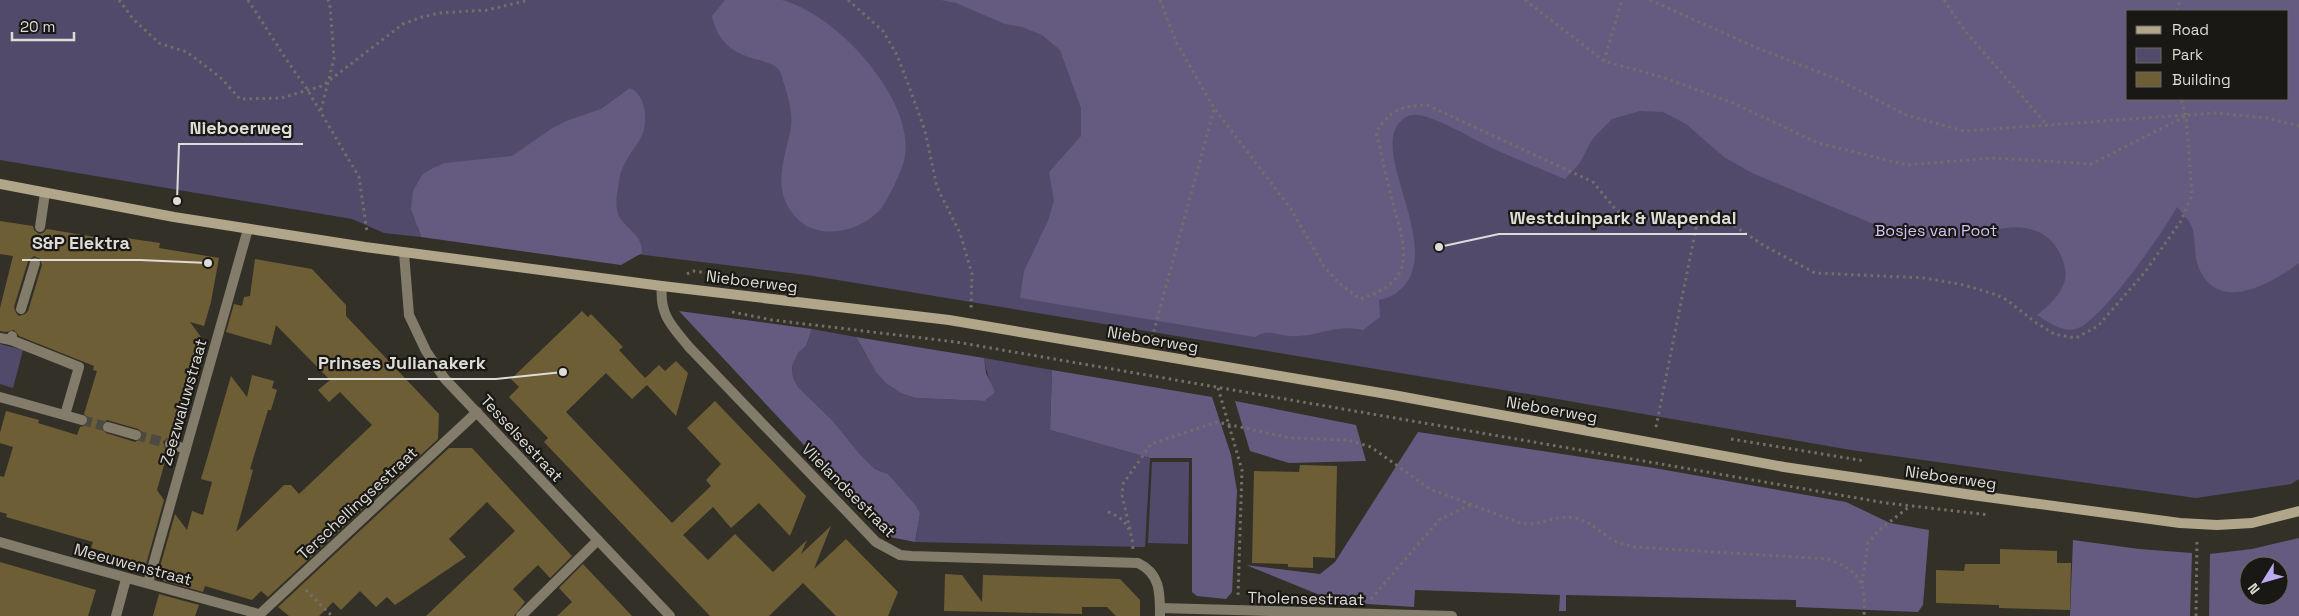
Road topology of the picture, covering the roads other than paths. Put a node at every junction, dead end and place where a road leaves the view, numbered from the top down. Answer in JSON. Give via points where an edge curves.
{"nodes":[{"id":1,"x":0,"y":184,"type":"edge"},
{"id":2,"x":45,"y":193,"type":"junction"},
{"id":3,"x":40,"y":227,"type":"dead end"},
{"id":4,"x":248,"y":228,"type":"junction"},
{"id":5,"x":404,"y":252,"type":"junction"},
{"id":6,"x":35,"y":263,"type":"dead end"},
{"id":7,"x":662,"y":286,"type":"junction"},
{"id":8,"x":21,"y":308,"type":"dead end"},
{"id":9,"x":0,"y":338,"type":"edge"},
{"id":10,"x":0,"y":397,"type":"edge"},
{"id":11,"x":477,"y":412,"type":"junction"},
{"id":12,"x":65,"y":415,"type":"junction"},
{"id":13,"x":82,"y":420,"type":"tunnel mouth"},
{"id":14,"x":108,"y":427,"type":"tunnel mouth"},
{"id":15,"x":136,"y":435,"type":"tunnel mouth"},
{"id":16,"x":170,"y":444,"type":"tunnel mouth"},
{"id":17,"x":186,"y":449,"type":"junction"},
{"id":18,"x":2299,"y":512,"type":"edge"},
{"id":19,"x":598,"y":540,"type":"junction"},
{"id":20,"x":0,"y":542,"type":"edge"},
{"id":21,"x":126,"y":579,"type":"junction"},
{"id":22,"x":148,"y":583,"type":"junction"},
{"id":23,"x":1160,"y":612,"type":"edge"},
{"id":24,"x":258,"y":615,"type":"edge"},
{"id":25,"x":116,"y":616,"type":"edge"},
{"id":26,"x":521,"y":616,"type":"edge"},
{"id":27,"x":670,"y":616,"type":"edge"},
{"id":28,"x":1452,"y":616,"type":"edge"}],
"edges":[{"from":1,"to":2,"type":"street","name":"Nieboerweg"},
{"from":2,"to":3,"type":"street"},
{"from":2,"to":4,"type":"street","name":"Nieboerweg"},
{"from":4,"to":5,"type":"street","name":"Nieboerweg"},
{"from":4,"to":17,"type":"street","name":"Zeezwaluwstraat"},
{"from":5,"to":7,"type":"street","name":"Nieboerweg"},
{"from":5,"to":11,"type":"street","name":"Tesselsestraat","via":[[409,315],[426,351],[445,379]]},
{"from":6,"to":8,"type":"street"},
{"from":7,"to":18,"type":"street","name":"Nieboerweg","via":[[969,323],[1393,395],[1784,467],[1972,495],[2180,523],[2217,525],[2252,523]]},
{"from":7,"to":23,"type":"street","name":"Vlielandsestraat","via":[[663,310],[689,347],[876,542],[888,550],[911,556],[1133,562],[1147,567],[1154,574]]},
{"from":9,"to":12,"type":"street","via":[[11,338],[79,367]]},
{"from":10,"to":12,"type":"street"},
{"from":11,"to":19,"type":"street","name":"Tesselsestraat"},
{"from":11,"to":24,"type":"street","name":"Terschellingsestraat"},
{"from":12,"to":13,"type":"street"},
{"from":14,"to":15,"type":"street"},
{"from":16,"to":17,"type":"street"},
{"from":17,"to":22,"type":"street","name":"Zeezwaluwstraat"},
{"from":19,"to":26,"type":"street"},
{"from":19,"to":27,"type":"street","name":"Tesselsestraat"},
{"from":20,"to":21,"type":"street","name":"Meeuwenstraat"},
{"from":21,"to":22,"type":"street","name":"Meeuwenstraat"},
{"from":21,"to":25,"type":"street"},
{"from":22,"to":24,"type":"street","name":"Meeuwenstraat"},
{"from":23,"to":28,"type":"street","name":"Tholensestraat"}]}
